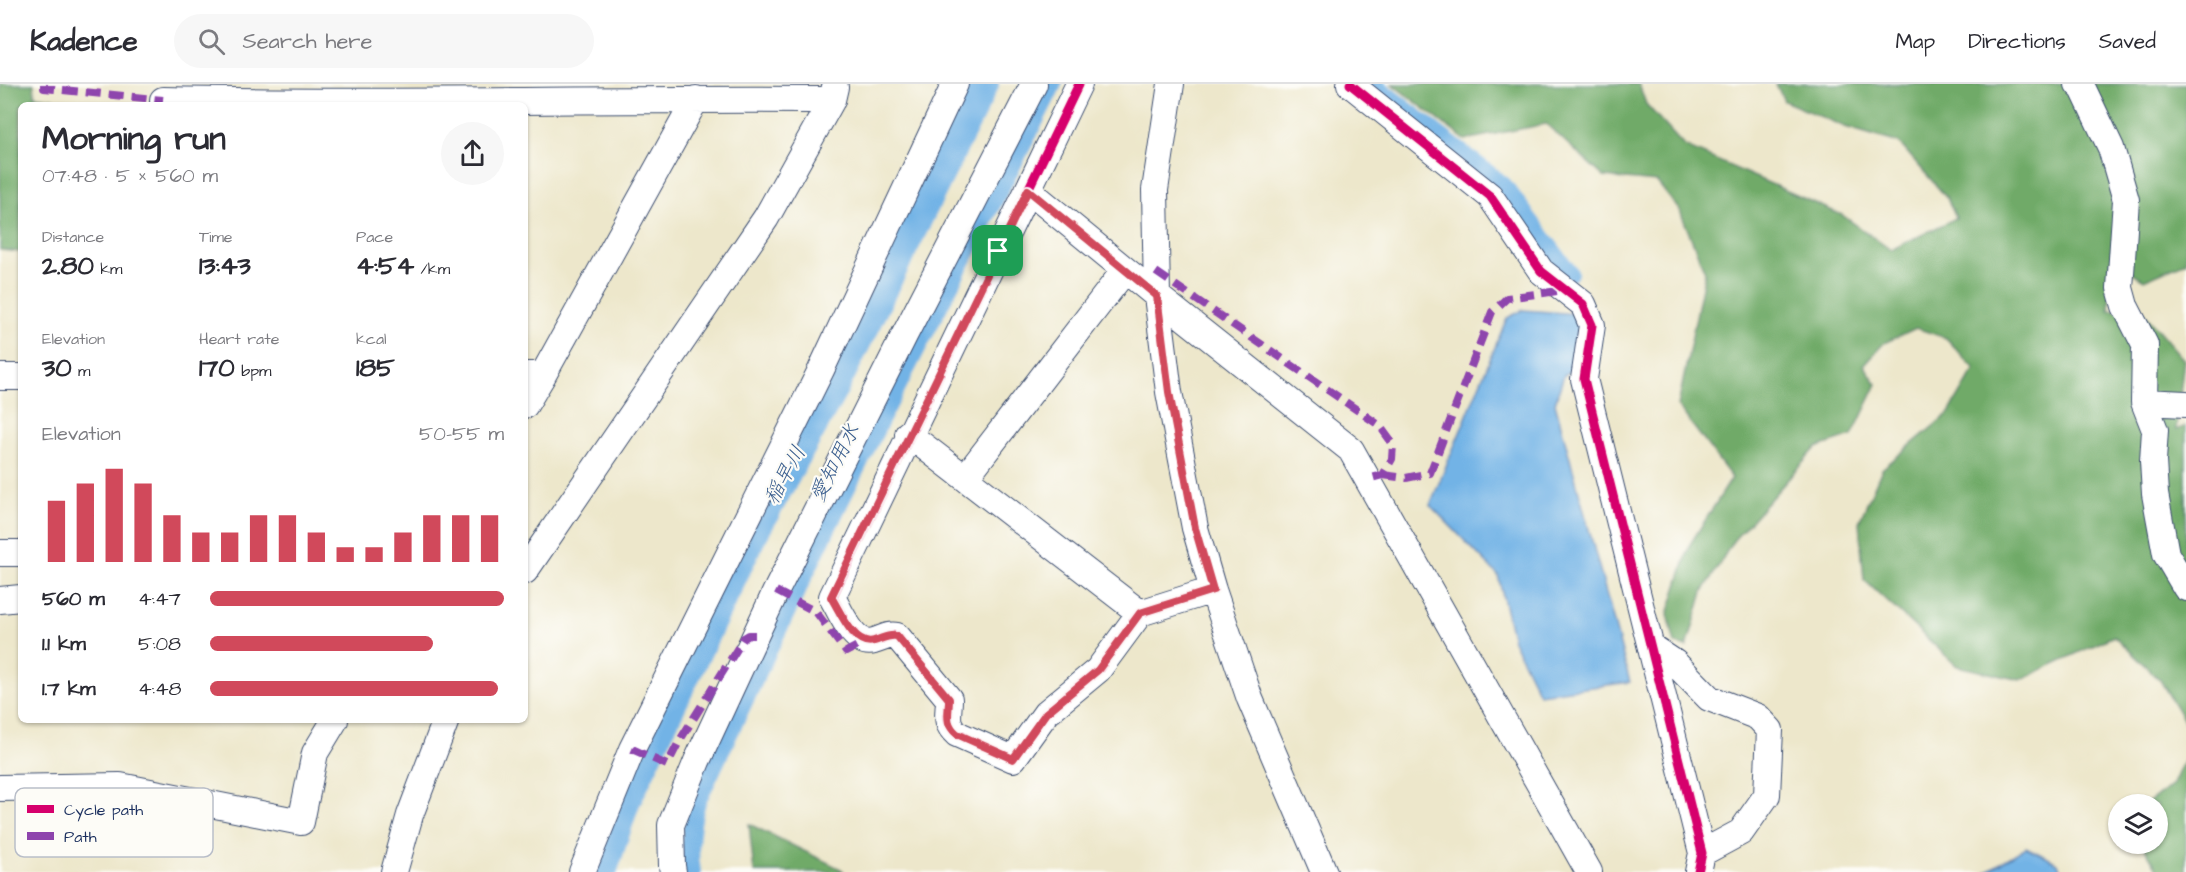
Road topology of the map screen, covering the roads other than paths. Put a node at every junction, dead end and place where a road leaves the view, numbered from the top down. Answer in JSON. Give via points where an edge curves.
{"nodes":[{"id":1,"x":956,"y":84,"type":"edge"},
{"id":2,"x":1034,"y":84,"type":"edge"},
{"id":3,"x":1079,"y":84,"type":"edge"},
{"id":4,"x":1171,"y":84,"type":"edge"},
{"id":5,"x":1350,"y":84,"type":"edge"},
{"id":6,"x":2078,"y":84,"type":"edge"},
{"id":7,"x":834,"y":92,"type":"edge"},
{"id":8,"x":696,"y":99,"type":"junction"},
{"id":9,"x":163,"y":102,"type":"edge"},
{"id":10,"x":222,"y":102,"type":"edge"},
{"id":11,"x":528,"y":102,"type":"edge"},
{"id":12,"x":1028,"y":190,"type":"junction"},
{"id":13,"x":1125,"y":270,"type":"junction"},
{"id":14,"x":1157,"y":296,"type":"junction"},
{"id":15,"x":534,"y":375,"type":"edge"},
{"id":16,"x":0,"y":377,"type":"edge"},
{"id":17,"x":18,"y":377,"type":"edge"},
{"id":18,"x":528,"y":395,"type":"edge"},
{"id":19,"x":2144,"y":402,"type":"junction"},
{"id":20,"x":2186,"y":404,"type":"edge"},
{"id":21,"x":908,"y":434,"type":"junction"},
{"id":22,"x":965,"y":478,"type":"junction"},
{"id":23,"x":0,"y":553,"type":"edge"},
{"id":24,"x":18,"y":553,"type":"edge"},
{"id":25,"x":528,"y":567,"type":"edge"},
{"id":26,"x":2186,"y":588,"type":"edge"},
{"id":27,"x":1213,"y":590,"type":"junction"},
{"id":28,"x":18,"y":598,"type":"edge"},
{"id":29,"x":0,"y":600,"type":"edge"},
{"id":30,"x":1140,"y":613,"type":"junction"},
{"id":31,"x":1651,"y":647,"type":"junction"},
{"id":32,"x":333,"y":723,"type":"edge"},
{"id":33,"x":445,"y":723,"type":"edge"},
{"id":34,"x":0,"y":788,"type":"edge"},
{"id":35,"x":130,"y":788,"type":"edge"},
{"id":36,"x":213,"y":804,"type":"edge"},
{"id":37,"x":1700,"y":862,"type":"edge"},
{"id":38,"x":394,"y":872,"type":"edge"},
{"id":39,"x":582,"y":872,"type":"edge"},
{"id":40,"x":674,"y":872,"type":"edge"},
{"id":41,"x":1324,"y":872,"type":"edge"},
{"id":42,"x":1589,"y":872,"type":"edge"}],
"edges":[{"from":1,"to":39,"type":"street","via":[[821,370],[632,748]]},
{"from":2,"to":40,"type":"street","via":[[776,591],[697,761],[671,825]]},
{"from":3,"to":12,"type":"street"},
{"from":4,"to":14,"type":"street","via":[[1155,190]]},
{"from":5,"to":31,"type":"street","via":[[1490,196],[1541,272],[1582,304],[1592,326],[1584,379]]},
{"from":6,"to":19,"type":"street","via":[[2111,148],[2126,200],[2120,288],[2145,345]]},
{"from":7,"to":8,"type":"street"},
{"from":7,"to":25,"type":"street","via":[[766,218]]},
{"from":8,"to":11,"type":"street"},
{"from":8,"to":15,"type":"street"},
{"from":9,"to":10,"type":"street"},
{"from":12,"to":13,"type":"street"},
{"from":12,"to":21,"type":"street"},
{"from":13,"to":14,"type":"street"},
{"from":13,"to":22,"type":"street"},
{"from":14,"to":27,"type":"street","via":[[1169,392],[1195,528]]},
{"from":14,"to":42,"type":"street","via":[[1351,450]]},
{"from":15,"to":18,"type":"street"},
{"from":16,"to":17,"type":"street"},
{"from":19,"to":20,"type":"street"},
{"from":19,"to":26,"type":"street","via":[[2154,430],[2155,494],[2166,554]]},
{"from":21,"to":22,"type":"street"},
{"from":21,"to":30,"type":"street","via":[[831,597],[855,635],[865,642],[891,634],[897,636],[949,699],[947,720],[957,734],[1013,759],[1046,713],[1098,670]]},
{"from":22,"to":30,"type":"street"},
{"from":23,"to":24,"type":"street"},
{"from":27,"to":30,"type":"street"},
{"from":27,"to":41,"type":"street","via":[[1250,699]]},
{"from":28,"to":29,"type":"street"},
{"from":31,"to":37,"type":"street"},
{"from":31,"to":37,"type":"street","via":[[1675,663],[1709,698],[1758,717],[1770,730],[1767,795],[1742,832]]},
{"from":32,"to":36,"type":"street","via":[[315,753],[301,822]]},
{"from":33,"to":38,"type":"street","via":[[410,815]]},
{"from":34,"to":35,"type":"street"}]}
